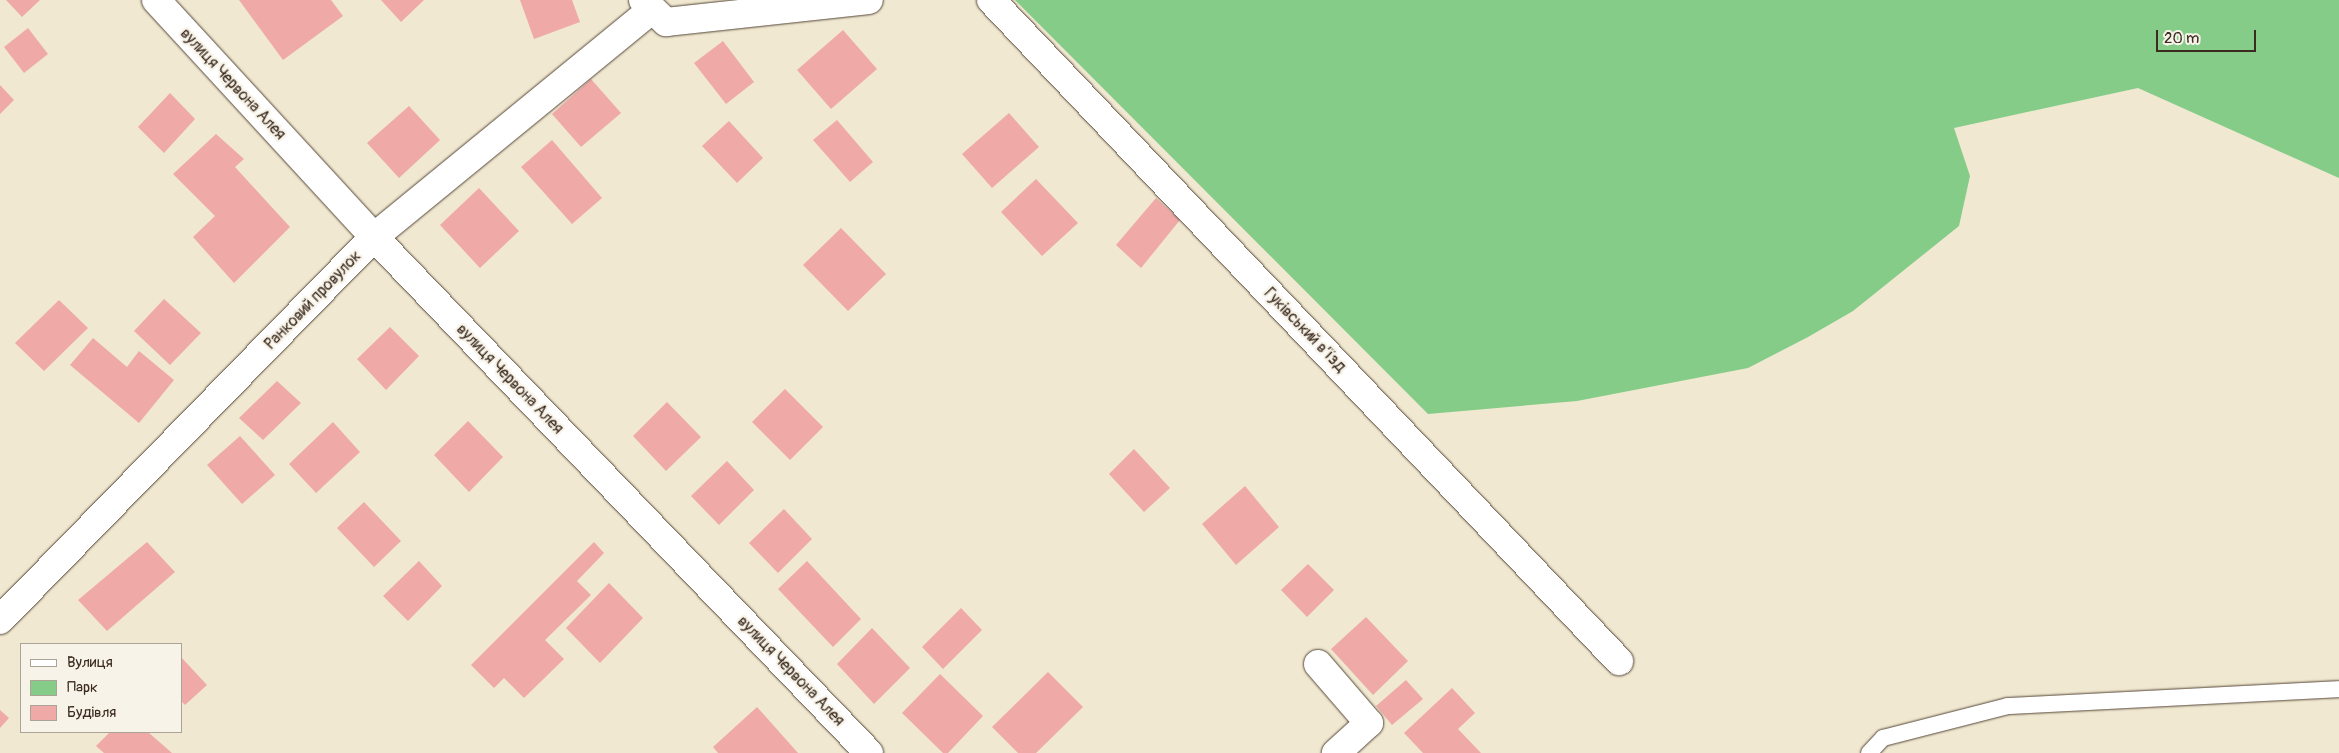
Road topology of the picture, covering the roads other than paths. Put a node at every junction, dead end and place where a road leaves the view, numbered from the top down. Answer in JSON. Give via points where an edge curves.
{"nodes":[{"id":1,"x":156,"y":0,"type":"edge"},
{"id":2,"x":868,"y":0,"type":"edge"},
{"id":3,"x":991,"y":0,"type":"edge"},
{"id":4,"x":653,"y":10,"type":"edge"},
{"id":5,"x":374,"y":237,"type":"junction"},
{"id":6,"x":0,"y":620,"type":"edge"},
{"id":7,"x":1619,"y":661,"type":"dead end"},
{"id":8,"x":1318,"y":664,"type":"dead end"},
{"id":9,"x":2339,"y":689,"type":"edge"},
{"id":10,"x":869,"y":753,"type":"edge"},
{"id":11,"x":1336,"y":753,"type":"edge"},
{"id":12,"x":1869,"y":753,"type":"edge"}],
"edges":[{"from":1,"to":5,"type":"street","name":"вулиця Червона Алея"},
{"from":2,"to":4,"type":"street"},
{"from":3,"to":7,"type":"street","name":"Гуківський в’їзд"},
{"from":4,"to":5,"type":"street","name":"Ранковий провулок"},
{"from":5,"to":6,"type":"street","name":"Ранковий провулок"},
{"from":5,"to":10,"type":"street","name":"вулиця Червона Алея"},
{"from":8,"to":11,"type":"street","via":[[1369,723]]},
{"from":9,"to":12,"type":"lane","via":[[2008,706],[1883,738]]}]}
